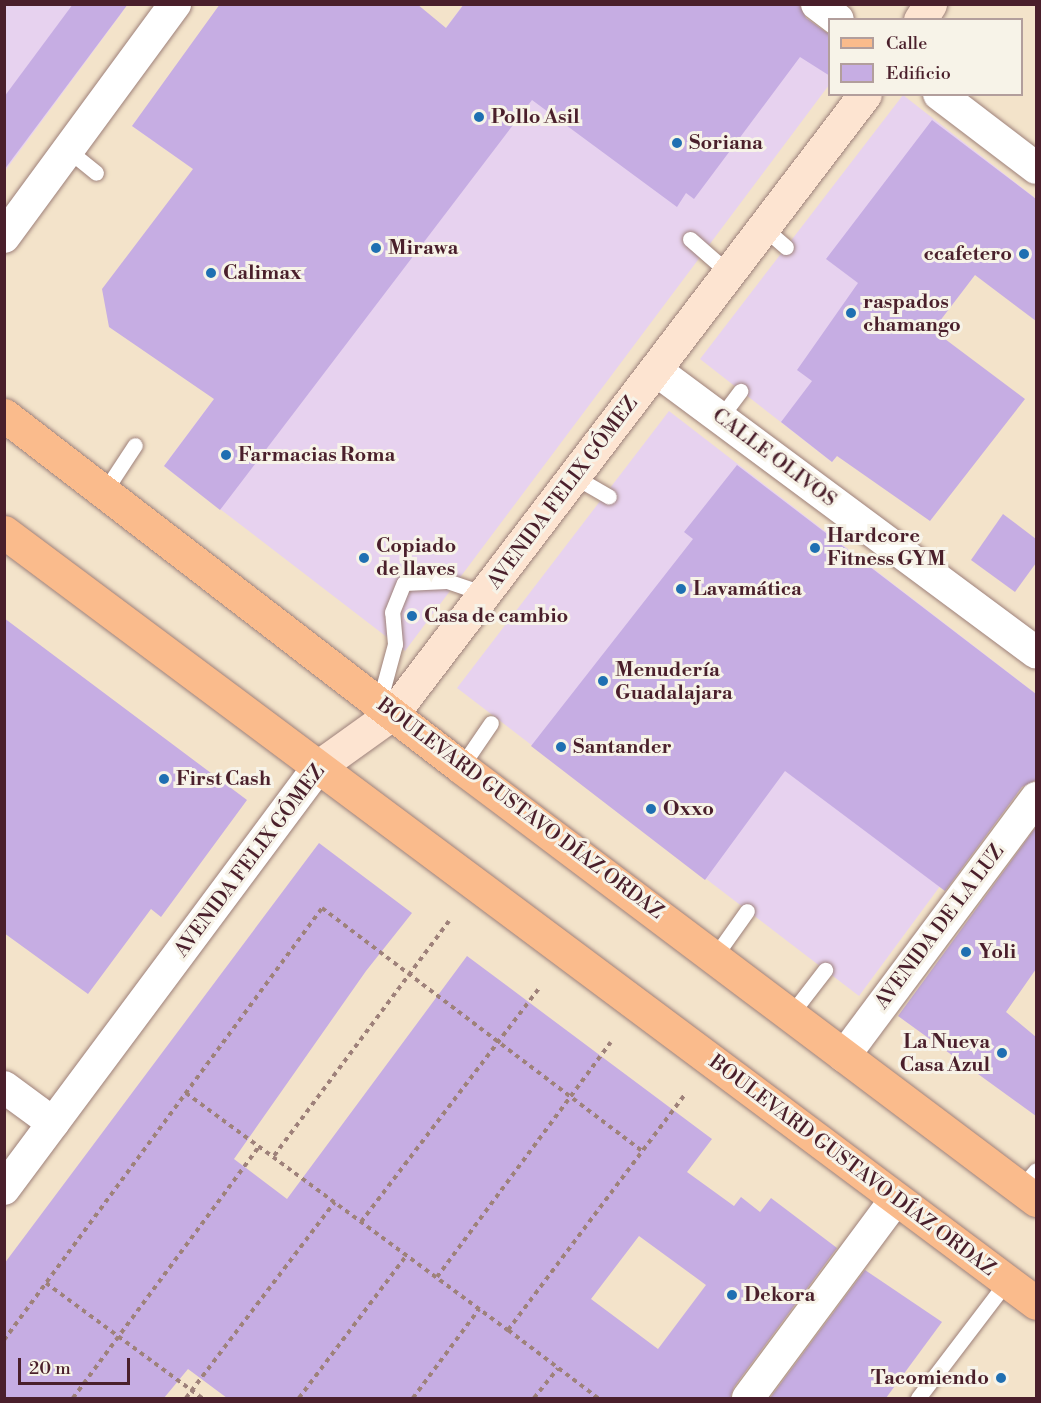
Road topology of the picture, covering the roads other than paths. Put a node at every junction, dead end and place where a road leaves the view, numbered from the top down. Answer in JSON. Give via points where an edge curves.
{"nodes":[{"id":1,"x":175,"y":4,"type":"edge"},
{"id":2,"x":818,"y":4,"type":"edge"},
{"id":3,"x":930,"y":4,"type":"edge"},
{"id":4,"x":836,"y":18,"type":"edge"},
{"id":5,"x":921,"y":18,"type":"edge"},
{"id":6,"x":864,"y":96,"type":"edge"},
{"id":7,"x":942,"y":96,"type":"edge"},
{"id":8,"x":68,"y":150,"type":"junction"},
{"id":9,"x":1036,"y":168,"type":"edge"},
{"id":10,"x":96,"y":173,"type":"dead end"},
{"id":11,"x":4,"y":237,"type":"edge"},
{"id":12,"x":690,"y":239,"type":"dead end"},
{"id":13,"x":730,"y":274,"type":"junction"},
{"id":14,"x":657,"y":371,"type":"junction"},
{"id":15,"x":740,"y":391,"type":"dead end"},
{"id":16,"x":4,"y":415,"type":"edge"},
{"id":17,"x":720,"y":418,"type":"junction"},
{"id":18,"x":135,"y":446,"type":"dead end"},
{"id":19,"x":575,"y":477,"type":"junction"},
{"id":20,"x":104,"y":492,"type":"junction"},
{"id":21,"x":609,"y":497,"type":"dead end"},
{"id":22,"x":4,"y":532,"type":"edge"},
{"id":23,"x":486,"y":594,"type":"junction"},
{"id":24,"x":1036,"y":652,"type":"edge"},
{"id":25,"x":386,"y":708,"type":"junction"},
{"id":26,"x":491,"y":723,"type":"dead end"},
{"id":27,"x":319,"y":766,"type":"junction"},
{"id":28,"x":461,"y":767,"type":"junction"},
{"id":29,"x":1036,"y":798,"type":"edge"},
{"id":30,"x":747,"y":911,"type":"dead end"},
{"id":31,"x":715,"y":956,"type":"junction"},
{"id":32,"x":825,"y":970,"type":"dead end"},
{"id":33,"x":791,"y":1014,"type":"junction"},
{"id":34,"x":844,"y":1056,"type":"junction"},
{"id":35,"x":4,"y":1087,"type":"edge"},
{"id":36,"x":53,"y":1123,"type":"junction"},
{"id":37,"x":1031,"y":1186,"type":"edge"},
{"id":38,"x":4,"y":1189,"type":"edge"},
{"id":39,"x":895,"y":1200,"type":"junction"},
{"id":40,"x":1006,"y":1281,"type":"junction"},
{"id":41,"x":1036,"y":1303,"type":"edge"},
{"id":42,"x":748,"y":1398,"type":"edge"},
{"id":43,"x":918,"y":1398,"type":"edge"}],
"edges":[{"from":1,"to":8,"type":"street"},
{"from":2,"to":4,"type":"street"},
{"from":3,"to":5,"type":"main road"},
{"from":6,"to":13,"type":"main road","name":"AVENIDA FELIX GÓMEZ","via":[[775,238]]},
{"from":7,"to":9,"type":"street"},
{"from":8,"to":10,"type":"lane"},
{"from":8,"to":11,"type":"street"},
{"from":12,"to":13,"type":"lane"},
{"from":13,"to":14,"type":"main road","name":"AVENIDA FELIX GÓMEZ"},
{"from":14,"to":17,"type":"street","name":"CALLE OLIVOS"},
{"from":14,"to":19,"type":"main road","name":"AVENIDA FELIX GÓMEZ"},
{"from":15,"to":17,"type":"lane"},
{"from":16,"to":20,"type":"main road","name":"BOULEVARD GUSTAVO DÍAZ ORDAZ"},
{"from":17,"to":24,"type":"street","name":"CALLE OLIVOS"},
{"from":18,"to":20,"type":"lane"},
{"from":19,"to":21,"type":"lane"},
{"from":19,"to":23,"type":"main road","name":"AVENIDA FELIX GÓMEZ"},
{"from":20,"to":25,"type":"main road","name":"BOULEVARD GUSTAVO DÍAZ ORDAZ"},
{"from":22,"to":27,"type":"main road","name":"BOULEVARD GUSTAVO DÍAZ ORDAZ"},
{"from":23,"to":25,"type":"main road","name":"AVENIDA FELIX GÓMEZ"},
{"from":23,"to":25,"type":"lane","via":[[447,581],[404,583],[392,612],[395,644]]},
{"from":25,"to":27,"type":"main road","name":"AVENIDA FELIX GÓMEZ"},
{"from":25,"to":28,"type":"main road","name":"BOULEVARD GUSTAVO DÍAZ ORDAZ"},
{"from":26,"to":28,"type":"lane"},
{"from":27,"to":36,"type":"street","name":"AVENIDA FELIX GÓMEZ"},
{"from":27,"to":39,"type":"main road","name":"BOULEVARD GUSTAVO DÍAZ ORDAZ"},
{"from":28,"to":31,"type":"main road","name":"BOULEVARD GUSTAVO DÍAZ ORDAZ"},
{"from":29,"to":34,"type":"street","name":"AVENIDA DE LA LUZ"},
{"from":30,"to":31,"type":"lane"},
{"from":31,"to":33,"type":"main road","name":"BOULEVARD GUSTAVO DÍAZ ORDAZ"},
{"from":32,"to":33,"type":"lane"},
{"from":33,"to":34,"type":"main road","name":"BOULEVARD GUSTAVO DÍAZ ORDAZ"},
{"from":34,"to":37,"type":"main road","name":"BOULEVARD GUSTAVO DÍAZ ORDAZ"},
{"from":35,"to":36,"type":"street"},
{"from":36,"to":38,"type":"street","name":"AVENIDA FELIX GÓMEZ"},
{"from":39,"to":40,"type":"main road","name":"BOULEVARD GUSTAVO DÍAZ ORDAZ"},
{"from":39,"to":42,"type":"street"},
{"from":40,"to":41,"type":"main road","name":"BOULEVARD GUSTAVO DÍAZ ORDAZ"},
{"from":40,"to":43,"type":"lane"}]}
